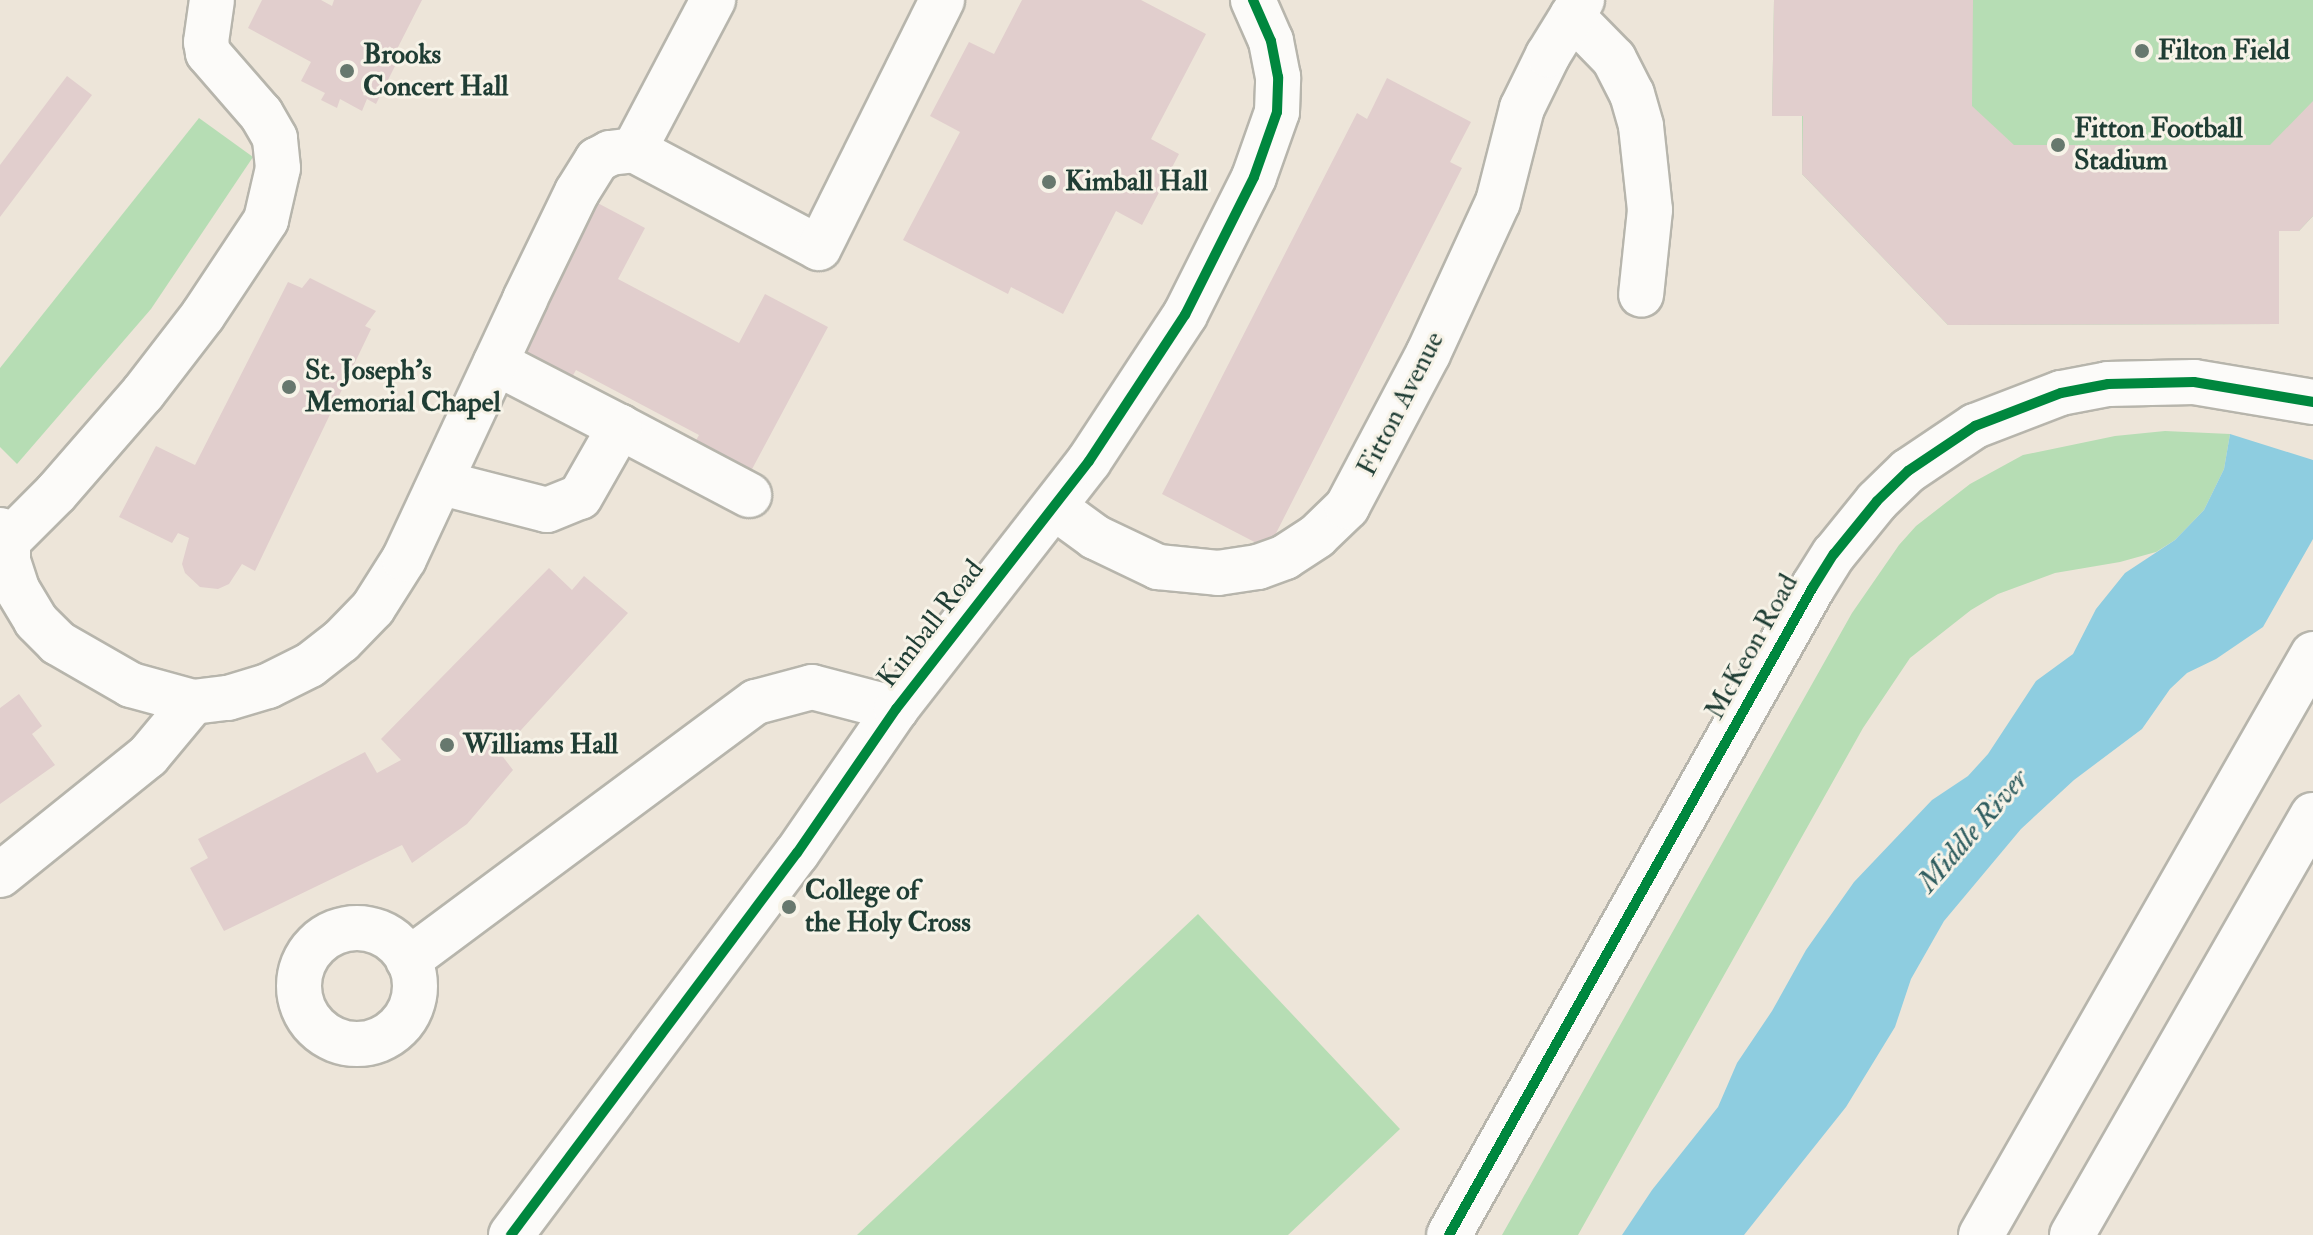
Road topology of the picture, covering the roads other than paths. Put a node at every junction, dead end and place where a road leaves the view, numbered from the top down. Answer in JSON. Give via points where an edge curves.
{"nodes":[{"id":1,"x":212,"y":0,"type":"edge"},
{"id":2,"x":713,"y":0,"type":"edge"},
{"id":3,"x":942,"y":0,"type":"edge"},
{"id":4,"x":1253,"y":0,"type":"edge"},
{"id":5,"x":1577,"y":8,"type":"edge"},
{"id":6,"x":634,"y":150,"type":"junction"},
{"id":7,"x":1641,"y":295,"type":"dead end"},
{"id":8,"x":496,"y":363,"type":"junction"},
{"id":9,"x":2313,"y":402,"type":"edge"},
{"id":10,"x":620,"y":427,"type":"junction"},
{"id":11,"x":442,"y":483,"type":"junction"},
{"id":12,"x":749,"y":495,"type":"dead end"},
{"id":13,"x":1054,"y":507,"type":"junction"},
{"id":14,"x":4,"y":536,"type":"edge"},
{"id":15,"x":15,"y":624,"type":"edge"},
{"id":16,"x":2313,"y":654,"type":"edge"},
{"id":17,"x":193,"y":702,"type":"junction"},
{"id":18,"x":896,"y":709,"type":"junction"},
{"id":19,"x":2313,"y":815,"type":"edge"},
{"id":20,"x":0,"y":875,"type":"edge"},
{"id":21,"x":408,"y":960,"type":"dead end"},
{"id":22,"x":511,"y":1235,"type":"edge"},
{"id":23,"x":1449,"y":1235,"type":"edge"},
{"id":24,"x":1981,"y":1235,"type":"edge"},
{"id":25,"x":2072,"y":1235,"type":"edge"}],
"edges":[{"from":1,"to":14,"type":"main road","via":[[208,53],[275,138],[278,168],[266,220],[143,393],[56,493]]},
{"from":2,"to":6,"type":"main road"},
{"from":3,"to":6,"type":"main road","via":[[819,248]]},
{"from":4,"to":13,"type":"main road","name":"Kimball Road","via":[[1271,41],[1278,77],[1277,112],[1265,150],[1185,315]]},
{"from":5,"to":7,"type":"main road","via":[[1614,59],[1641,126],[1650,210]]},
{"from":5,"to":13,"type":"main road","name":"Fitton Avenue","via":[[1522,108],[1498,202],[1428,354],[1347,507],[1317,536],[1258,567],[1218,573],[1158,567],[1095,537]]},
{"from":6,"to":8,"type":"main road","via":[[597,160]]},
{"from":8,"to":10,"type":"main road"},
{"from":8,"to":11,"type":"main road"},
{"from":9,"to":23,"type":"main road","name":"McKeon Road","via":[[2194,382],[2108,384],[2061,393],[1975,426],[1908,471],[1877,501],[1813,587]]},
{"from":10,"to":11,"type":"main road","via":[[580,497],[547,510]]},
{"from":10,"to":12,"type":"main road"},
{"from":11,"to":17,"type":"main road","via":[[373,608],[336,646],[268,686]]},
{"from":13,"to":18,"type":"main road","name":"Kimball Road"},
{"from":14,"to":15,"type":"main road","via":[[17,589]]},
{"from":15,"to":17,"type":"main road","via":[[131,685]]},
{"from":16,"to":24,"type":"main road"},
{"from":17,"to":20,"type":"main road","via":[[148,756]]},
{"from":18,"to":21,"type":"main road","via":[[812,687],[756,702]]},
{"from":18,"to":22,"type":"main road","name":"Kimball Road","via":[[797,853]]},
{"from":19,"to":25,"type":"main road"}]}
